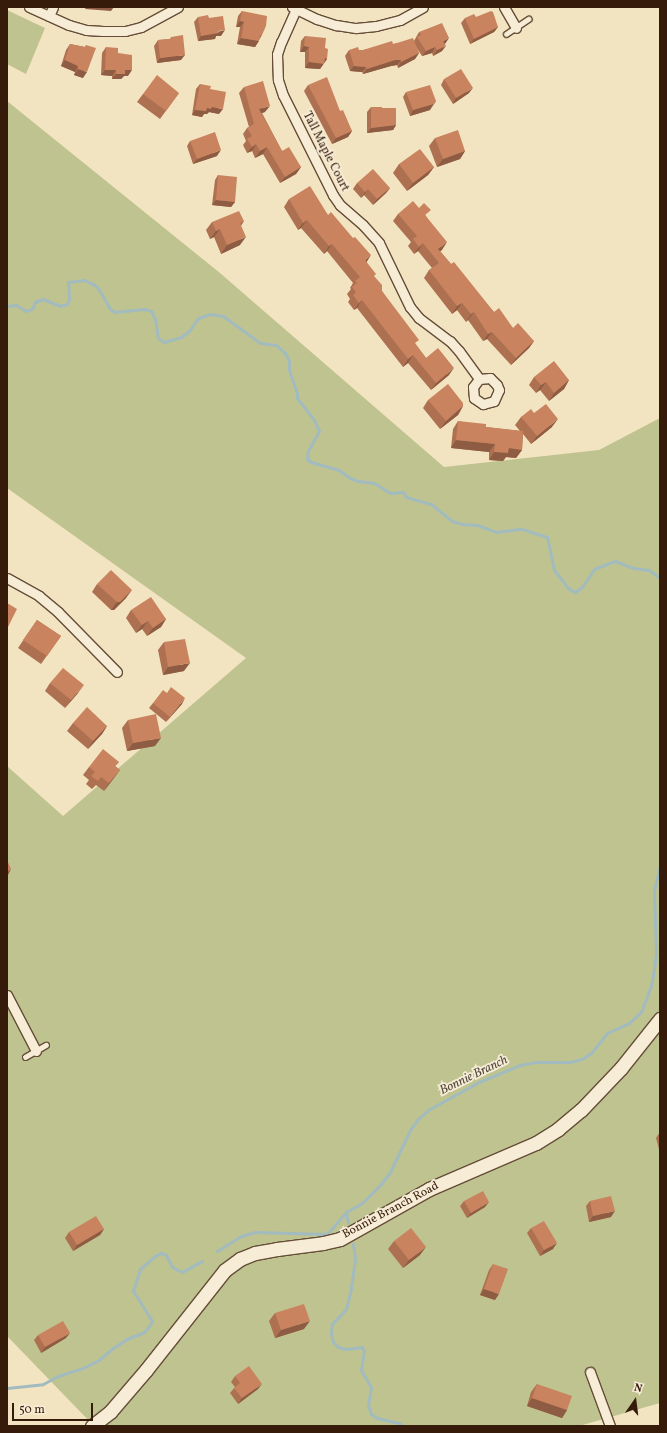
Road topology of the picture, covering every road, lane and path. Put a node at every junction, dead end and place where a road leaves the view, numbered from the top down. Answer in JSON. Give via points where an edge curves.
{"nodes":[{"id":1,"x":29,"y":7,"type":"edge"},
{"id":2,"x":53,"y":7,"type":"edge"},
{"id":3,"x":178,"y":7,"type":"edge"},
{"id":4,"x":423,"y":7,"type":"edge"},
{"id":5,"x":504,"y":7,"type":"edge"},
{"id":6,"x":294,"y":8,"type":"edge"},
{"id":7,"x":49,"y":16,"type":"junction"},
{"id":8,"x":528,"y":20,"type":"dead end"},
{"id":9,"x":516,"y":28,"type":"junction"},
{"id":10,"x":506,"y":34,"type":"dead end"},
{"id":11,"x":478,"y":379,"type":"dead end"},
{"id":12,"x":7,"y":578,"type":"edge"},
{"id":13,"x":117,"y":672,"type":"dead end"},
{"id":14,"x":7,"y":995,"type":"edge"},
{"id":15,"x":660,"y":1019,"type":"edge"},
{"id":16,"x":46,"y":1045,"type":"dead end"},
{"id":17,"x":36,"y":1051,"type":"junction"},
{"id":18,"x":26,"y":1058,"type":"dead end"},
{"id":19,"x":590,"y":1372,"type":"dead end"},
{"id":20,"x":92,"y":1426,"type":"edge"},
{"id":21,"x":610,"y":1426,"type":"edge"}],
"edges":[{"from":1,"to":7,"type":"street"},
{"from":2,"to":7,"type":"street"},
{"from":3,"to":7,"type":"street","via":[[141,27],[125,31],[86,30]]},
{"from":4,"to":6,"type":"street","via":[[400,20],[356,28],[317,19]]},
{"from":5,"to":9,"type":"street"},
{"from":6,"to":11,"type":"street","name":"Tall Maple Court","via":[[277,54],[278,80],[283,95],[333,195],[379,243],[410,307],[419,318],[450,341]]},
{"from":8,"to":9,"type":"lane"},
{"from":9,"to":10,"type":"lane"},
{"from":12,"to":13,"type":"street","via":[[39,596],[58,612]]},
{"from":14,"to":17,"type":"street"},
{"from":15,"to":20,"type":"street","name":"Bonnie Branch Road","via":[[621,1068],[581,1110],[536,1143],[429,1189],[340,1239],[277,1249],[240,1259],[225,1270],[110,1412]]},
{"from":16,"to":17,"type":"lane"},
{"from":17,"to":18,"type":"lane"},
{"from":19,"to":21,"type":"street"}]}
